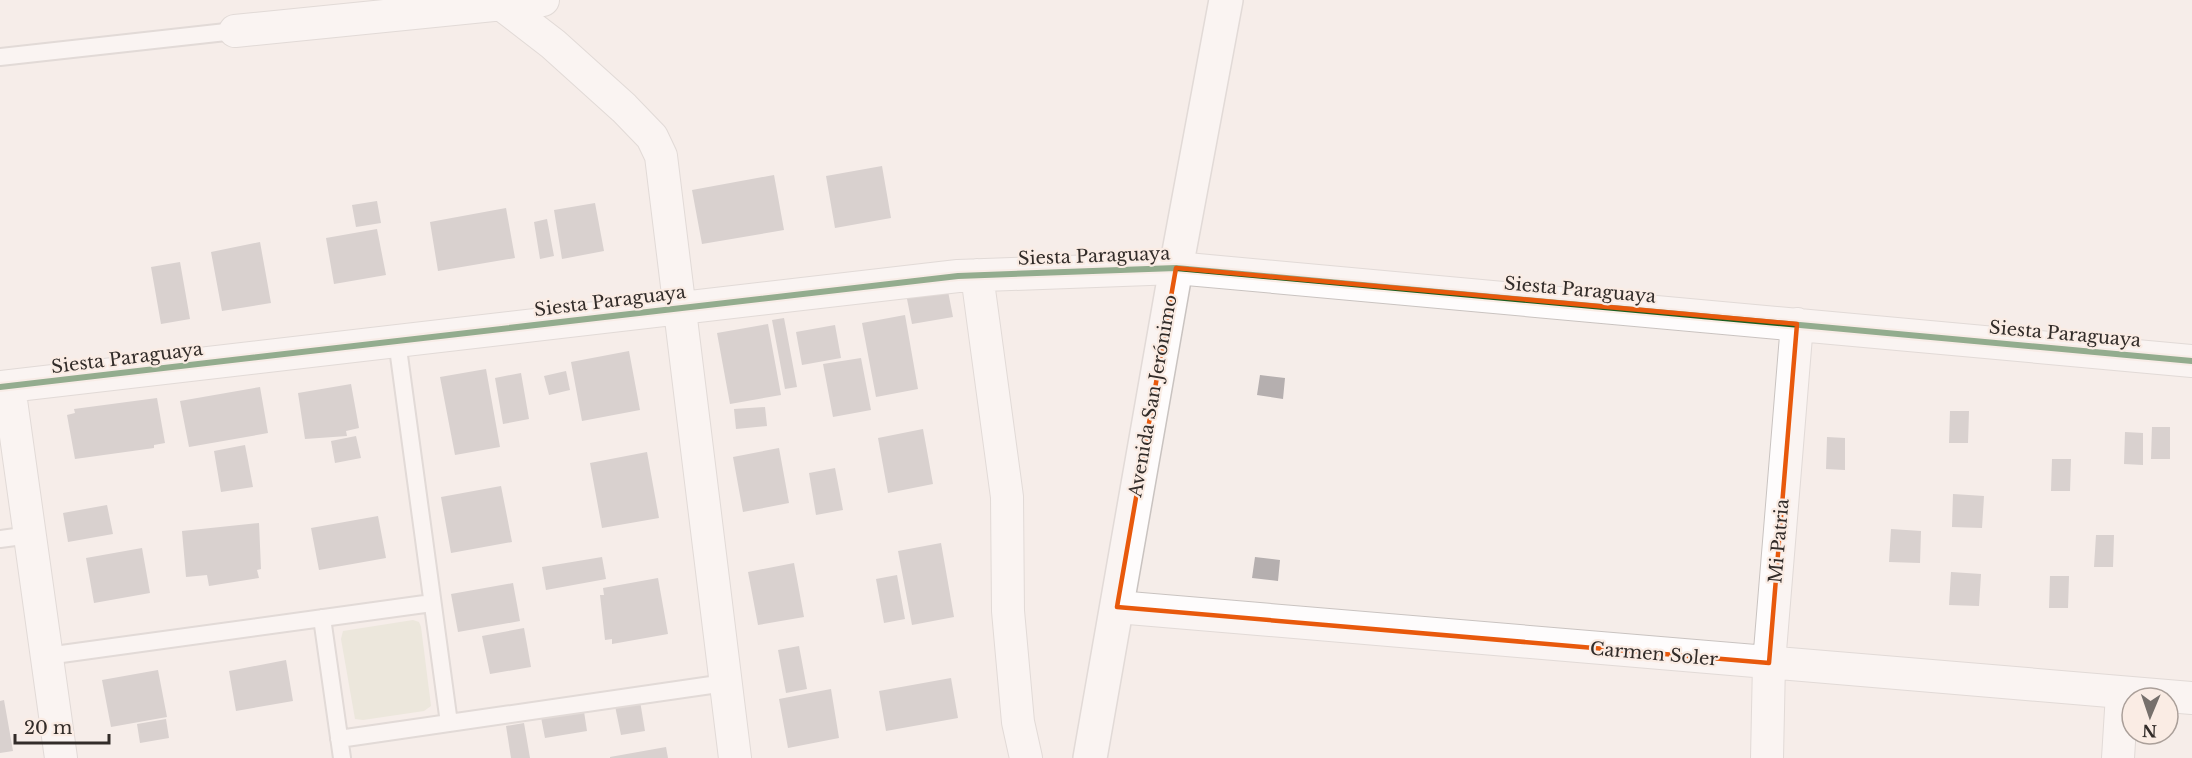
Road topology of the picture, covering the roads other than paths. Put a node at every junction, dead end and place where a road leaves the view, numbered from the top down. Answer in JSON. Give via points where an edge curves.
{"nodes":[{"id":1,"x":543,"y":0,"type":"edge"},
{"id":2,"x":1226,"y":0,"type":"edge"},
{"id":3,"x":501,"y":4,"type":"junction"},
{"id":4,"x":235,"y":31,"type":"joint"},
{"id":5,"x":0,"y":57,"type":"edge"},
{"id":6,"x":1176,"y":268,"type":"junction"},
{"id":7,"x":977,"y":275,"type":"junction"},
{"id":8,"x":679,"y":309,"type":"junction"},
{"id":9,"x":1797,"y":324,"type":"junction"},
{"id":10,"x":397,"y":341,"type":"junction"},
{"id":11,"x":2192,"y":361,"type":"edge"},
{"id":12,"x":5,"y":387,"type":"edge"},
{"id":13,"x":15,"y":537,"type":"edge"},
{"id":14,"x":432,"y":603,"type":"junction"},
{"id":15,"x":1117,"y":607,"type":"junction"},
{"id":16,"x":322,"y":618,"type":"junction"},
{"id":17,"x":47,"y":656,"type":"junction"},
{"id":18,"x":1769,"y":663,"type":"junction"},
{"id":19,"x":725,"y":683,"type":"junction"},
{"id":20,"x":2120,"y":694,"type":"edge"},
{"id":21,"x":449,"y":723,"type":"junction"},
{"id":22,"x":2120,"y":726,"type":"edge"},
{"id":23,"x":339,"y":739,"type":"junction"},
{"id":24,"x":61,"y":758,"type":"edge"},
{"id":25,"x":342,"y":758,"type":"edge"},
{"id":26,"x":735,"y":758,"type":"edge"},
{"id":27,"x":1026,"y":758,"type":"edge"},
{"id":28,"x":1090,"y":758,"type":"edge"},
{"id":29,"x":1767,"y":758,"type":"edge"},
{"id":30,"x":2118,"y":758,"type":"edge"}],
"edges":[{"from":1,"to":3,"type":"street"},
{"from":2,"to":6,"type":"street","name":"Avenida San Jerónimo"},
{"from":3,"to":4,"type":"street"},
{"from":3,"to":8,"type":"street","via":[[553,44],[652,137],[661,156]]},
{"from":4,"to":5,"type":"lane"},
{"from":6,"to":7,"type":"street","name":"Siesta Paraguaya"},
{"from":6,"to":9,"type":"street","name":"Siesta Paraguaya"},
{"from":6,"to":15,"type":"street","name":"Avenida San Jerónimo"},
{"from":7,"to":8,"type":"street","name":"Siesta Paraguaya"},
{"from":7,"to":27,"type":"street","via":[[1007,497],[1008,611],[1018,722]]},
{"from":8,"to":10,"type":"street","name":"Siesta Paraguaya"},
{"from":8,"to":19,"type":"street"},
{"from":9,"to":11,"type":"street","name":"Siesta Paraguaya"},
{"from":9,"to":18,"type":"street","name":"Mi Patria"},
{"from":10,"to":12,"type":"street","name":"Siesta Paraguaya"},
{"from":10,"to":14,"type":"lane"},
{"from":12,"to":13,"type":"street"},
{"from":13,"to":17,"type":"street"},
{"from":14,"to":16,"type":"lane"},
{"from":14,"to":21,"type":"lane"},
{"from":15,"to":18,"type":"street","name":"Carmen Soler"},
{"from":15,"to":28,"type":"street","name":"Avenida San Jerónimo"},
{"from":16,"to":17,"type":"lane"},
{"from":16,"to":23,"type":"lane"},
{"from":17,"to":24,"type":"street"},
{"from":18,"to":20,"type":"street","name":"Carmen Soler"},
{"from":18,"to":29,"type":"street","name":"Mi Patria"},
{"from":19,"to":21,"type":"lane"},
{"from":19,"to":26,"type":"street"},
{"from":21,"to":23,"type":"lane"},
{"from":22,"to":30,"type":"street"},
{"from":23,"to":25,"type":"lane"}]}
